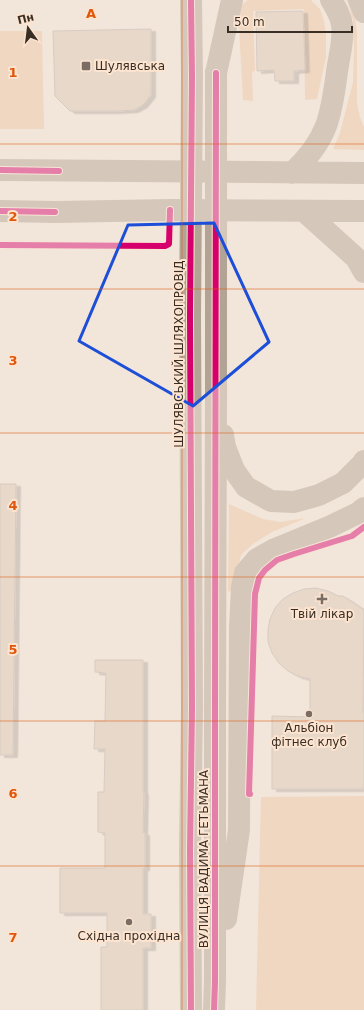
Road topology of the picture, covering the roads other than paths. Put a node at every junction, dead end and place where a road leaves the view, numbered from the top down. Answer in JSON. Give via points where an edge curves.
{"nodes":[{"id":1,"x":191,"y":0,"type":"edge"},
{"id":2,"x":216,"y":0,"type":"edge"},
{"id":3,"x":232,"y":0,"type":"edge"},
{"id":4,"x":331,"y":0,"type":"edge"},
{"id":5,"x":360,"y":0,"type":"edge"},
{"id":6,"x":364,"y":12,"type":"edge"},
{"id":7,"x":216,"y":73,"type":"junction"},
{"id":8,"x":0,"y":170,"type":"edge"},
{"id":9,"x":292,"y":173,"type":"junction"},
{"id":10,"x":364,"y":174,"type":"edge"},
{"id":11,"x":304,"y":211,"type":"junction"},
{"id":12,"x":364,"y":211,"type":"edge"},
{"id":13,"x":0,"y":212,"type":"edge"},
{"id":14,"x":364,"y":272,"type":"edge"},
{"id":15,"x":216,"y":395,"type":"junction"},
{"id":16,"x":364,"y":461,"type":"edge"},
{"id":17,"x":364,"y":508,"type":"edge"},
{"id":18,"x":192,"y":708,"type":"joint"},
{"id":19,"x":215,"y":981,"type":"junction"},
{"id":20,"x":191,"y":1010,"type":"edge"},
{"id":21,"x":214,"y":1010,"type":"edge"}],
"edges":[{"from":1,"to":18,"type":"main road","name":"ШУЛЯВСЬКИЙ ШЛЯХОПРОВІД","bridge":true},
{"from":2,"to":7,"type":"main road"},
{"from":3,"to":7,"type":"main road"},
{"from":4,"to":9,"type":"main road","via":[[338,11],[342,26],[334,89],[325,126],[306,160]]},
{"from":5,"to":6,"type":"main road"},
{"from":7,"to":15,"type":"main road","bridge":true},
{"from":8,"to":9,"type":"main road"},
{"from":9,"to":10,"type":"main road"},
{"from":11,"to":12,"type":"main road"},
{"from":11,"to":13,"type":"main road"},
{"from":11,"to":14,"type":"main road","via":[[356,258]]},
{"from":15,"to":16,"type":"main road","via":[[225,447],[234,470],[246,487],[271,501],[294,502],[319,495],[343,483]]},
{"from":15,"to":19,"type":"main road","name":"ВУЛИЦЯ ВАДИМА ГЕТЬМАНА"},
{"from":17,"to":19,"type":"main road","via":[[358,514],[273,550],[257,559],[246,573],[242,587],[240,628],[239,830]]},
{"from":18,"to":20,"type":"main road","name":"ВУЛИЦЯ ВАДИМА ГЕТЬМАНА"},
{"from":19,"to":21,"type":"main road","name":"ВУЛИЦЯ ВАДИМА ГЕТЬМАНА"}]}
